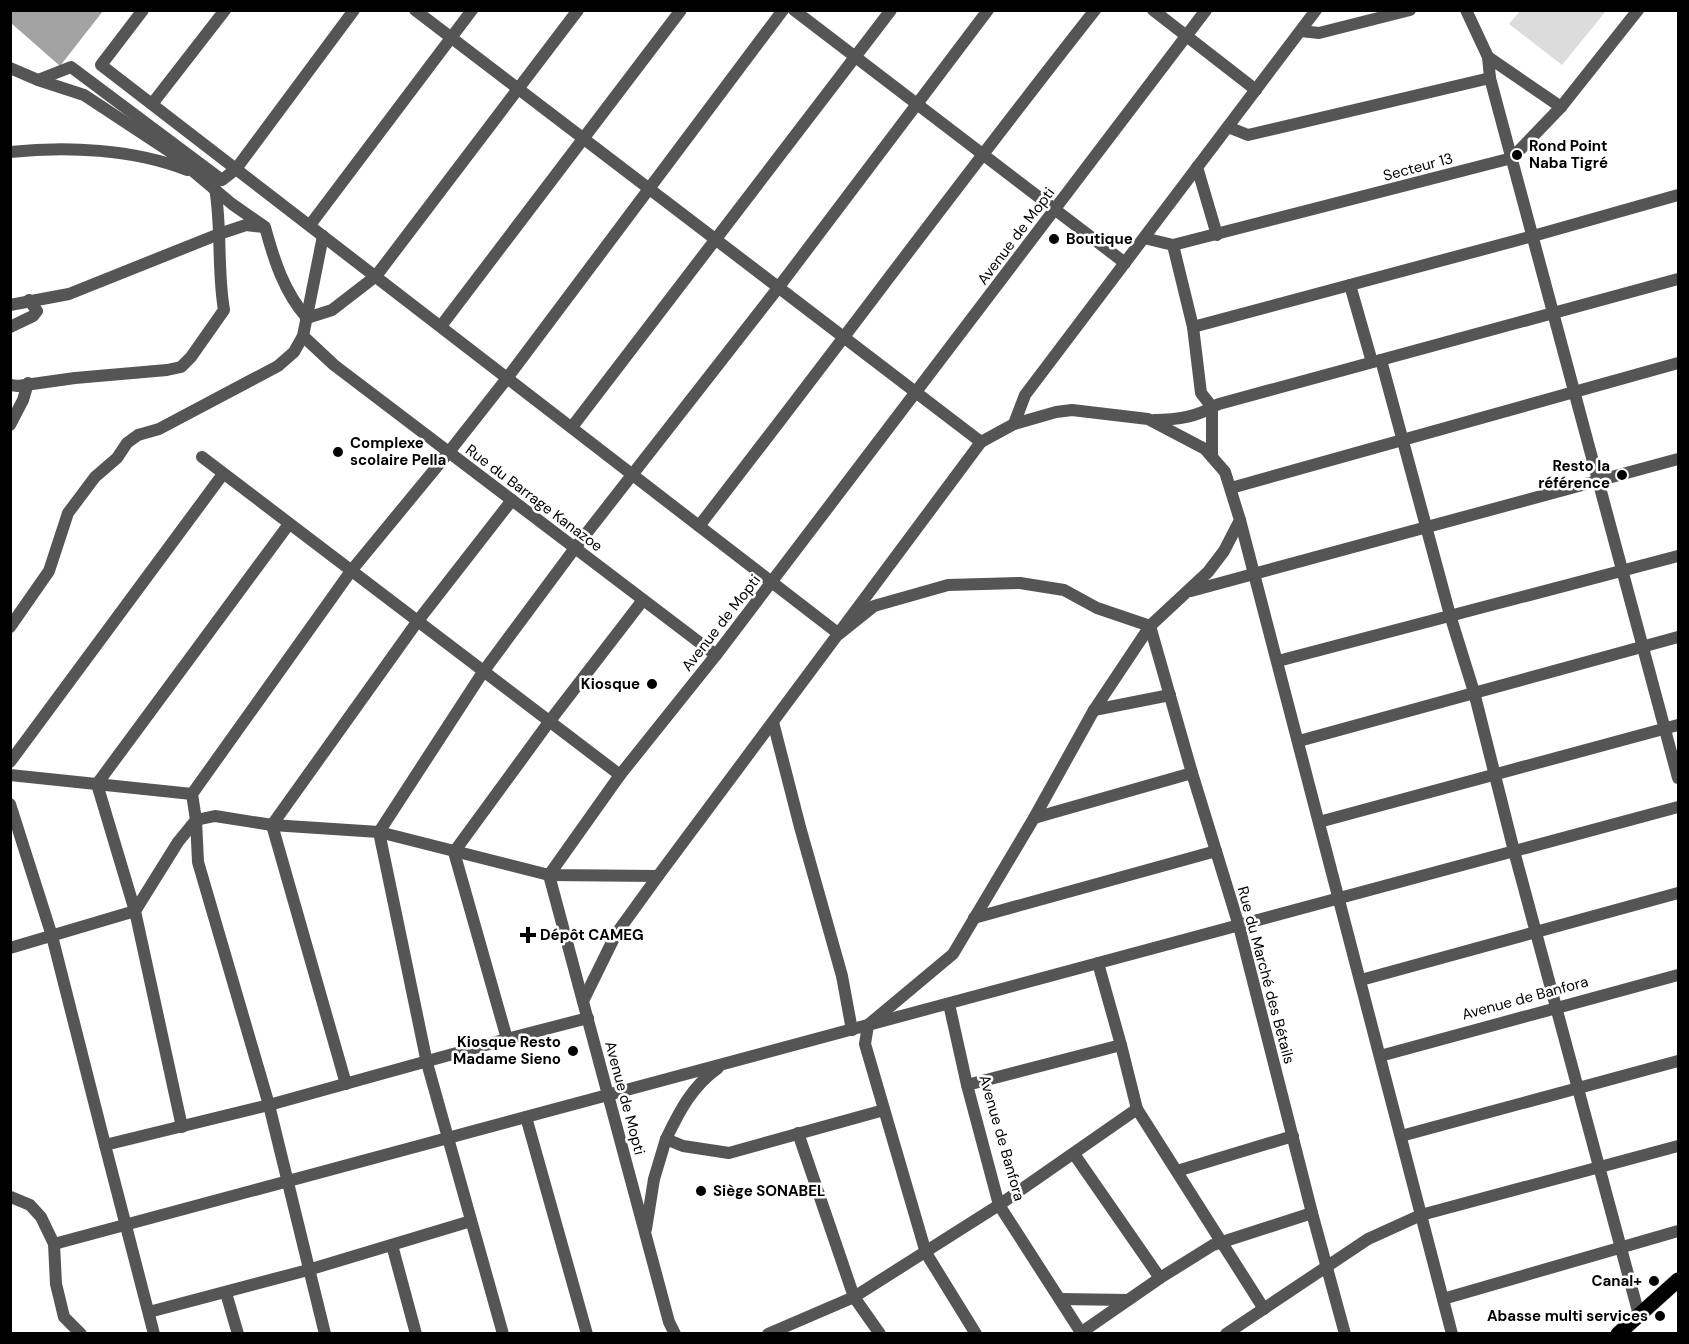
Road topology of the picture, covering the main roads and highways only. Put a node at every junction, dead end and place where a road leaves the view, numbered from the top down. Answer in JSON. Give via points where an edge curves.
{"nodes":[{"id":1,"x":1678,"y":1280,"type":"edge"},
{"id":2,"x":1618,"y":1334,"type":"edge"}],
"edges":[{"from":1,"to":2,"type":"main road"}]}
